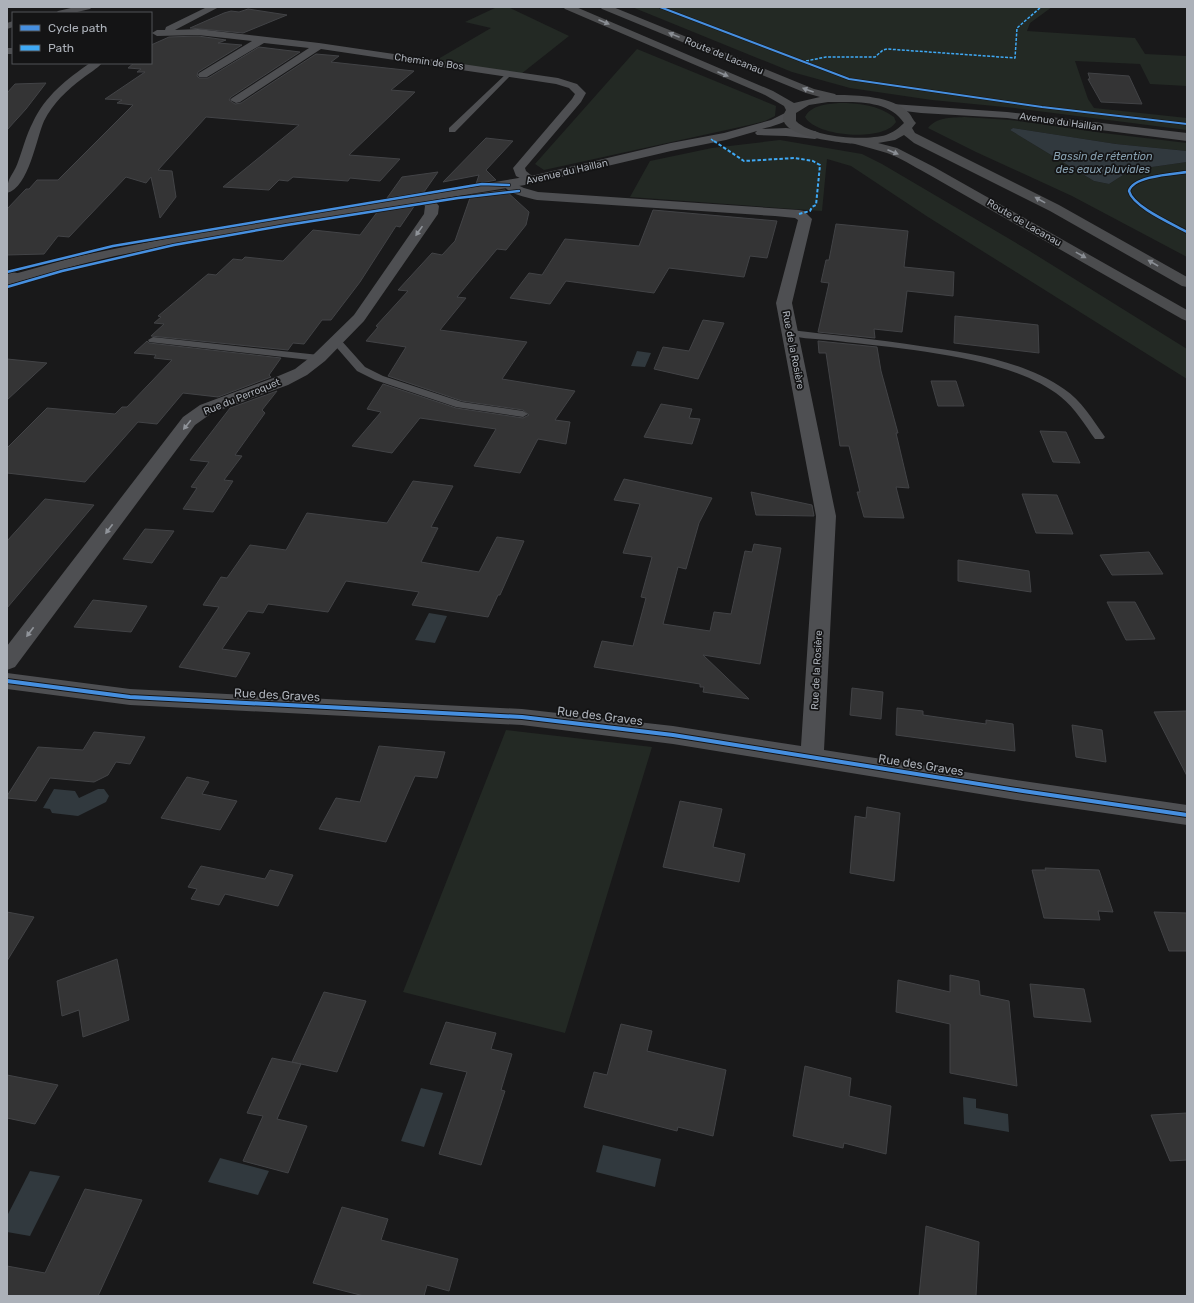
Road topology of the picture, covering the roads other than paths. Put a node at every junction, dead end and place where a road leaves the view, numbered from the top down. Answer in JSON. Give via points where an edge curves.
{"nodes":[{"id":1,"x":87,"y":7,"type":"edge"},
{"id":2,"x":214,"y":7,"type":"edge"},
{"id":3,"x":568,"y":7,"type":"edge"},
{"id":4,"x":605,"y":7,"type":"edge"},
{"id":5,"x":65,"y":12,"type":"edge"},
{"id":6,"x":154,"y":34,"type":"edge"},
{"id":7,"x":263,"y":39,"type":"junction"},
{"id":8,"x":319,"y":46,"type":"junction"},
{"id":9,"x":96,"y":64,"type":"edge"},
{"id":10,"x":509,"y":74,"type":"junction"},
{"id":11,"x":203,"y":75,"type":"dead end"},
{"id":12,"x":846,"y":98,"type":"junction"},
{"id":13,"x":236,"y":100,"type":"dead end"},
{"id":14,"x":892,"y":107,"type":"junction"},
{"id":15,"x":935,"y":111,"type":"junction"},
{"id":16,"x":790,"y":112,"type":"junction"},
{"id":17,"x":908,"y":126,"type":"junction"},
{"id":18,"x":452,"y":130,"type":"dead end"},
{"id":19,"x":815,"y":135,"type":"junction"},
{"id":20,"x":726,"y":136,"type":"junction"},
{"id":21,"x":1187,"y":137,"type":"edge"},
{"id":22,"x":856,"y":141,"type":"junction"},
{"id":23,"x":531,"y":180,"type":"junction"},
{"id":24,"x":508,"y":185,"type":"junction"},
{"id":25,"x":7,"y":189,"type":"edge"},
{"id":26,"x":426,"y":199,"type":"junction"},
{"id":27,"x":10,"y":278,"type":"edge"},
{"id":28,"x":1187,"y":283,"type":"edge"},
{"id":29,"x":1187,"y":316,"type":"edge"},
{"id":30,"x":790,"y":333,"type":"junction"},
{"id":31,"x":153,"y":340,"type":"dead end"},
{"id":32,"x":336,"y":341,"type":"junction"},
{"id":33,"x":319,"y":358,"type":"junction"},
{"id":34,"x":524,"y":414,"type":"dead end"},
{"id":35,"x":1099,"y":437,"type":"dead end"},
{"id":36,"x":7,"y":662,"type":"edge"},
{"id":37,"x":7,"y":681,"type":"edge"},
{"id":38,"x":812,"y":757,"type":"junction"},
{"id":39,"x":1187,"y":815,"type":"edge"}],
"edges":[{"from":1,"to":5,"type":"street"},
{"from":2,"to":6,"type":"street"},
{"from":3,"to":16,"type":"main road","name":"Route de Lacanau","one_way":true,"via":[[769,93],[789,104]]},
{"from":12,"to":4,"type":"main road","name":"Route de Lacanau","one_way":true,"via":[[810,91]]},
{"from":6,"to":7,"type":"street","name":"Chemin de Bos","via":[[198,32]]},
{"from":7,"to":8,"type":"street","name":"Chemin de Bos"},
{"from":7,"to":11,"type":"street"},
{"from":8,"to":10,"type":"street","name":"Chemin de Bos"},
{"from":8,"to":13,"type":"street"},
{"from":9,"to":25,"type":"street","via":[[55,94],[38,121],[27,158],[16,181]]},
{"from":10,"to":18,"type":"lane"},
{"from":10,"to":23,"type":"street","name":"Chemin de Bos","via":[[558,81],[573,86],[581,93],[520,164],[520,173]]},
{"from":12,"to":14,"type":"main road"},
{"from":12,"to":16,"type":"main road","via":[[813,101],[800,105]]},
{"from":14,"to":15,"type":"street","name":"Avenue du Haillan"},
{"from":14,"to":17,"type":"main road","via":[[908,117]]},
{"from":15,"to":17,"type":"street","name":"Avenue du Haillan"},
{"from":15,"to":21,"type":"street","name":"Avenue du Haillan","via":[[1008,115]]},
{"from":16,"to":19,"type":"main road","name":"Route de Lacanau","via":[[789,120],[794,126]]},
{"from":16,"to":20,"type":"street","name":"Avenue du Haillan","via":[[774,122]]},
{"from":17,"to":22,"type":"main road","via":[[899,134],[887,138]]},
{"from":28,"to":17,"type":"main road","one_way":true,"via":[[1004,180],[918,140],[910,135]]},
{"from":19,"to":20,"type":"street","name":"Avenue du Haillan","via":[[774,132]]},
{"from":19,"to":22,"type":"main road","name":"Route de Lacanau"},
{"from":20,"to":23,"type":"street","name":"Avenue du Haillan"},
{"from":22,"to":29,"type":"main road","name":"Route de Lacanau","one_way":true,"via":[[893,151],[930,170]]},
{"from":23,"to":24,"type":"street","name":"Avenue du Haillan"},
{"from":24,"to":26,"type":"street","name":"Avenue du Haillan"},
{"from":24,"to":30,"type":"street","name":"Rue de la Rosière","via":[[533,195],[799,214],[805,219],[784,303]]},
{"from":26,"to":27,"type":"street","name":"Avenue du Haillan","via":[[229,230],[115,252]]},
{"from":26,"to":32,"type":"street","name":"Rue du Perroquet","one_way":true,"via":[[432,206],[432,214],[358,318]]},
{"from":30,"to":35,"type":"lane","via":[[976,358],[1032,374],[1061,391],[1083,414]]},
{"from":30,"to":38,"type":"street","name":"Rue de la Rosière","via":[[826,516]]},
{"from":31,"to":33,"type":"lane"},
{"from":32,"to":33,"type":"street","name":"Rue du Perroquet"},
{"from":32,"to":34,"type":"lane","via":[[361,369],[379,378],[460,405]]},
{"from":33,"to":36,"type":"street","name":"Rue du Perroquet","one_way":true,"via":[[301,372],[206,409],[189,421]]},
{"from":37,"to":38,"type":"street","name":"Rue des Graves","via":[[130,697],[522,717],[674,735]]},
{"from":38,"to":39,"type":"street","name":"Rue des Graves"}]}
